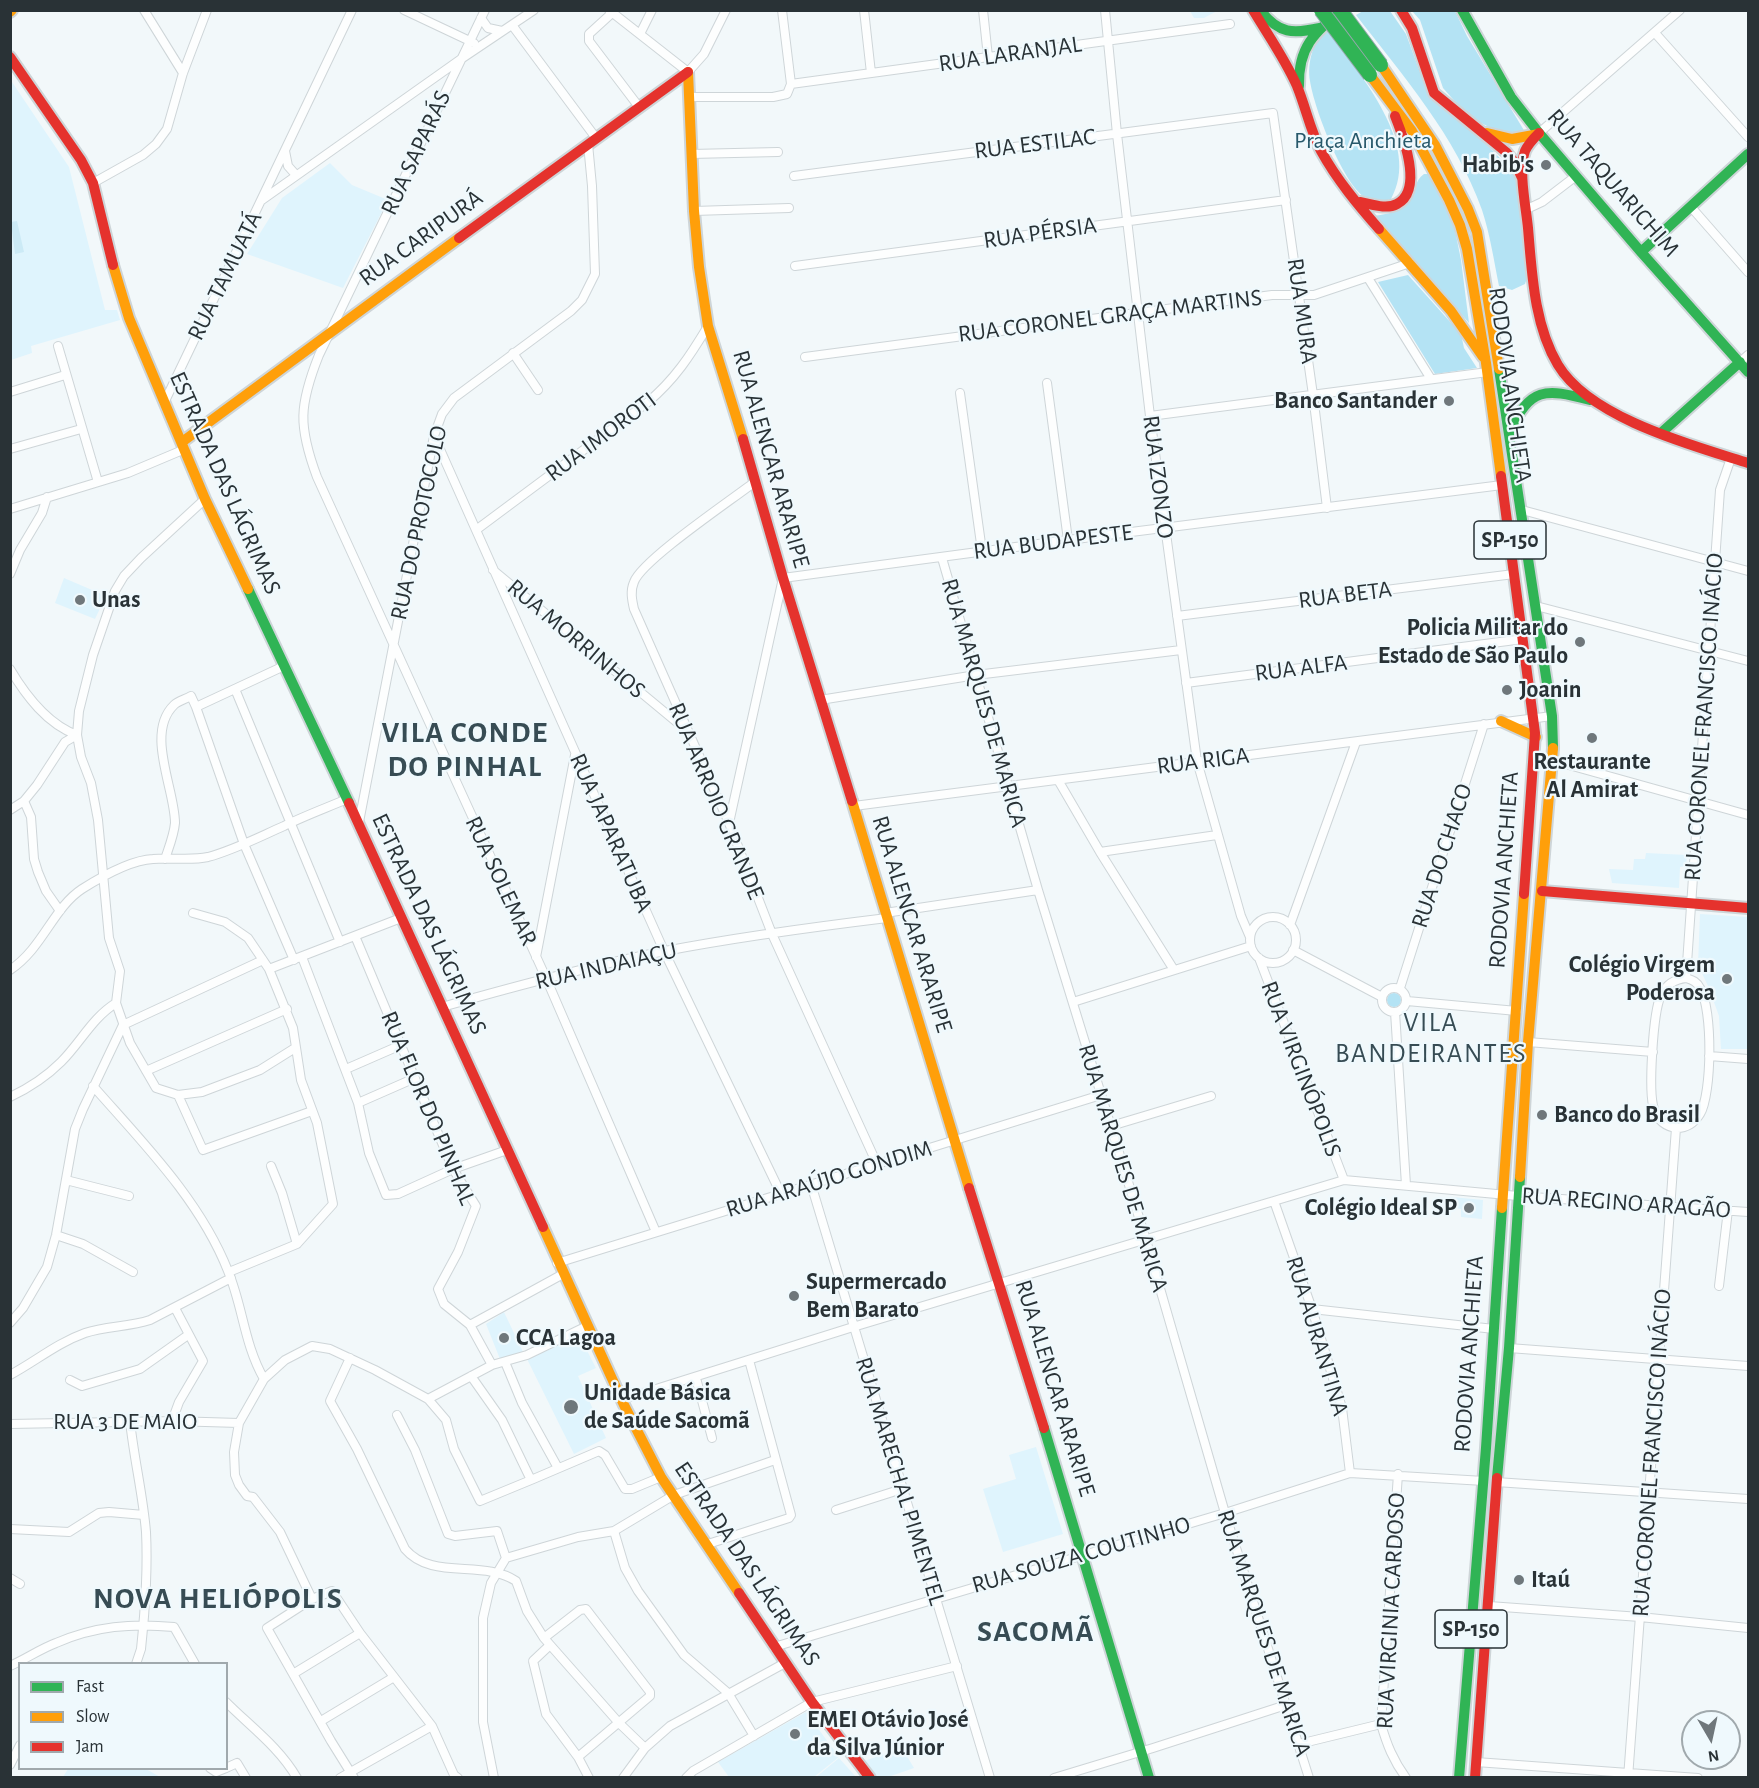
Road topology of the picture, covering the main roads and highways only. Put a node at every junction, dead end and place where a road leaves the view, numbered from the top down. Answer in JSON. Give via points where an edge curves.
{"nodes":[{"id":1,"x":1253,"y":10,"type":"edge"},
{"id":2,"x":1260,"y":10,"type":"edge"},
{"id":3,"x":1321,"y":10,"type":"edge"},
{"id":4,"x":1341,"y":10,"type":"edge"},
{"id":5,"x":1401,"y":10,"type":"edge"},
{"id":6,"x":1462,"y":10,"type":"edge"},
{"id":7,"x":1321,"y":28,"type":"junction"},
{"id":8,"x":10,"y":57,"type":"edge"},
{"id":9,"x":1376,"y":70,"type":"junction"},
{"id":10,"x":688,"y":72,"type":"joint"},
{"id":11,"x":1300,"y":95,"type":"junction"},
{"id":12,"x":1387,"y":96,"type":"junction"},
{"id":13,"x":1481,"y":131,"type":"junction"},
{"id":14,"x":1539,"y":134,"type":"junction"},
{"id":15,"x":1749,"y":154,"type":"edge"},
{"id":16,"x":1524,"y":181,"type":"junction"},
{"id":17,"x":1356,"y":201,"type":"junction"},
{"id":18,"x":1641,"y":252,"type":"junction"},
{"id":19,"x":1746,"y":363,"type":"edge"},
{"id":20,"x":1487,"y":367,"type":"junction"},
{"id":21,"x":1590,"y":400,"type":"junction"},
{"id":22,"x":1661,"y":433,"type":"junction"},
{"id":23,"x":1509,"y":434,"type":"junction"},
{"id":24,"x":183,"y":446,"type":"junction"},
{"id":25,"x":1749,"y":464,"type":"edge"},
{"id":26,"x":1501,"y":721,"type":"road end"},
{"id":27,"x":1536,"y":737,"type":"junction"},
{"id":28,"x":1542,"y":891,"type":"junction"},
{"id":29,"x":1749,"y":908,"type":"edge"},
{"id":30,"x":1490,"y":1482,"type":"junction"},
{"id":31,"x":870,"y":1778,"type":"edge"},
{"id":32,"x":1149,"y":1778,"type":"edge"},
{"id":33,"x":1459,"y":1778,"type":"edge"},
{"id":34,"x":1475,"y":1778,"type":"edge"}],
"edges":[{"from":1,"to":11,"type":"main road"},
{"from":2,"to":7,"type":"main road","via":[[1267,20],[1287,32]]},
{"from":3,"to":9,"type":"main road","name":"RODOVIA ANCHIETA","number":"SP-150","bridge":true},
{"from":4,"to":7,"type":"main road"},
{"from":4,"to":9,"type":"main road","name":"RODOVIA ANCHIETA","number":"SP-150","bridge":true},
{"from":5,"to":13,"type":"main road","via":[[1412,28],[1434,93]]},
{"from":6,"to":14,"type":"main road","name":"RUA TAQUARICHIM","via":[[1511,97]]},
{"from":7,"to":11,"type":"main road","via":[[1301,54]]},
{"from":8,"to":24,"type":"main road","name":"ESTRADA DAS LÁGRIMAS","via":[[93,183],[133,328]]},
{"from":9,"to":12,"type":"main road","name":"RODOVIA ANCHIETA","number":"SP-150"},
{"from":9,"to":23,"type":"main road","name":"RODOVIA ANCHIETA","number":"SP-150","via":[[1429,134],[1469,209],[1477,232]]},
{"from":10,"to":24,"type":"main road","name":"RUA CARIPURÁ","via":[[333,329]]},
{"from":10,"to":32,"type":"main road","name":"RUA ALENCAR ARARIPE","via":[[694,211],[708,326]]},
{"from":11,"to":17,"type":"main road","via":[[1319,147]]},
{"from":12,"to":17,"type":"main road","via":[[1408,148],[1409,190],[1399,202],[1385,207]]},
{"from":12,"to":20,"type":"main road","name":"RODOVIA ANCHIETA","number":"SP-150","via":[[1412,131],[1460,225]]},
{"from":13,"to":14,"type":"main road","via":[[1512,139]]},
{"from":13,"to":16,"type":"main road","via":[[1506,152]]},
{"from":14,"to":16,"type":"main road","via":[[1526,150]]},
{"from":14,"to":18,"type":"main road","name":"RUA TAQUARICHIM"},
{"from":15,"to":18,"type":"main road"},
{"from":16,"to":21,"type":"main road","via":[[1534,290],[1546,338],[1559,366]]},
{"from":17,"to":20,"type":"main road","via":[[1442,298]]},
{"from":18,"to":19,"type":"main road","name":"RUA TAQUARICHIM"},
{"from":19,"to":22,"type":"main road"},
{"from":20,"to":27,"type":"main road","name":"RODOVIA ANCHIETA","number":"SP-150"},
{"from":21,"to":22,"type":"main road"},
{"from":21,"to":23,"type":"main road","via":[[1550,391],[1538,394],[1518,412]]},
{"from":22,"to":25,"type":"main road"},
{"from":23,"to":28,"type":"main road","name":"RODOVIA ANCHIETA","number":"SP-150","via":[[1554,737]]},
{"from":24,"to":31,"type":"main road","name":"ESTRADA DAS LÁGRIMAS","via":[[621,1400],[661,1477],[812,1702]]},
{"from":26,"to":27,"type":"main road"},
{"from":27,"to":30,"type":"main road","name":"RODOVIA ANCHIETA","number":"SP-150","via":[[1494,1329]]},
{"from":28,"to":29,"type":"main road"},
{"from":28,"to":30,"type":"main road","name":"RODOVIA ANCHIETA","number":"SP-150","via":[[1528,1042],[1509,1348]]},
{"from":30,"to":33,"type":"main road","name":"RODOVIA ANCHIETA","number":"SP-150"},
{"from":30,"to":34,"type":"main road","name":"RODOVIA ANCHIETA","number":"SP-150","via":[[1489,1606]]}]}
